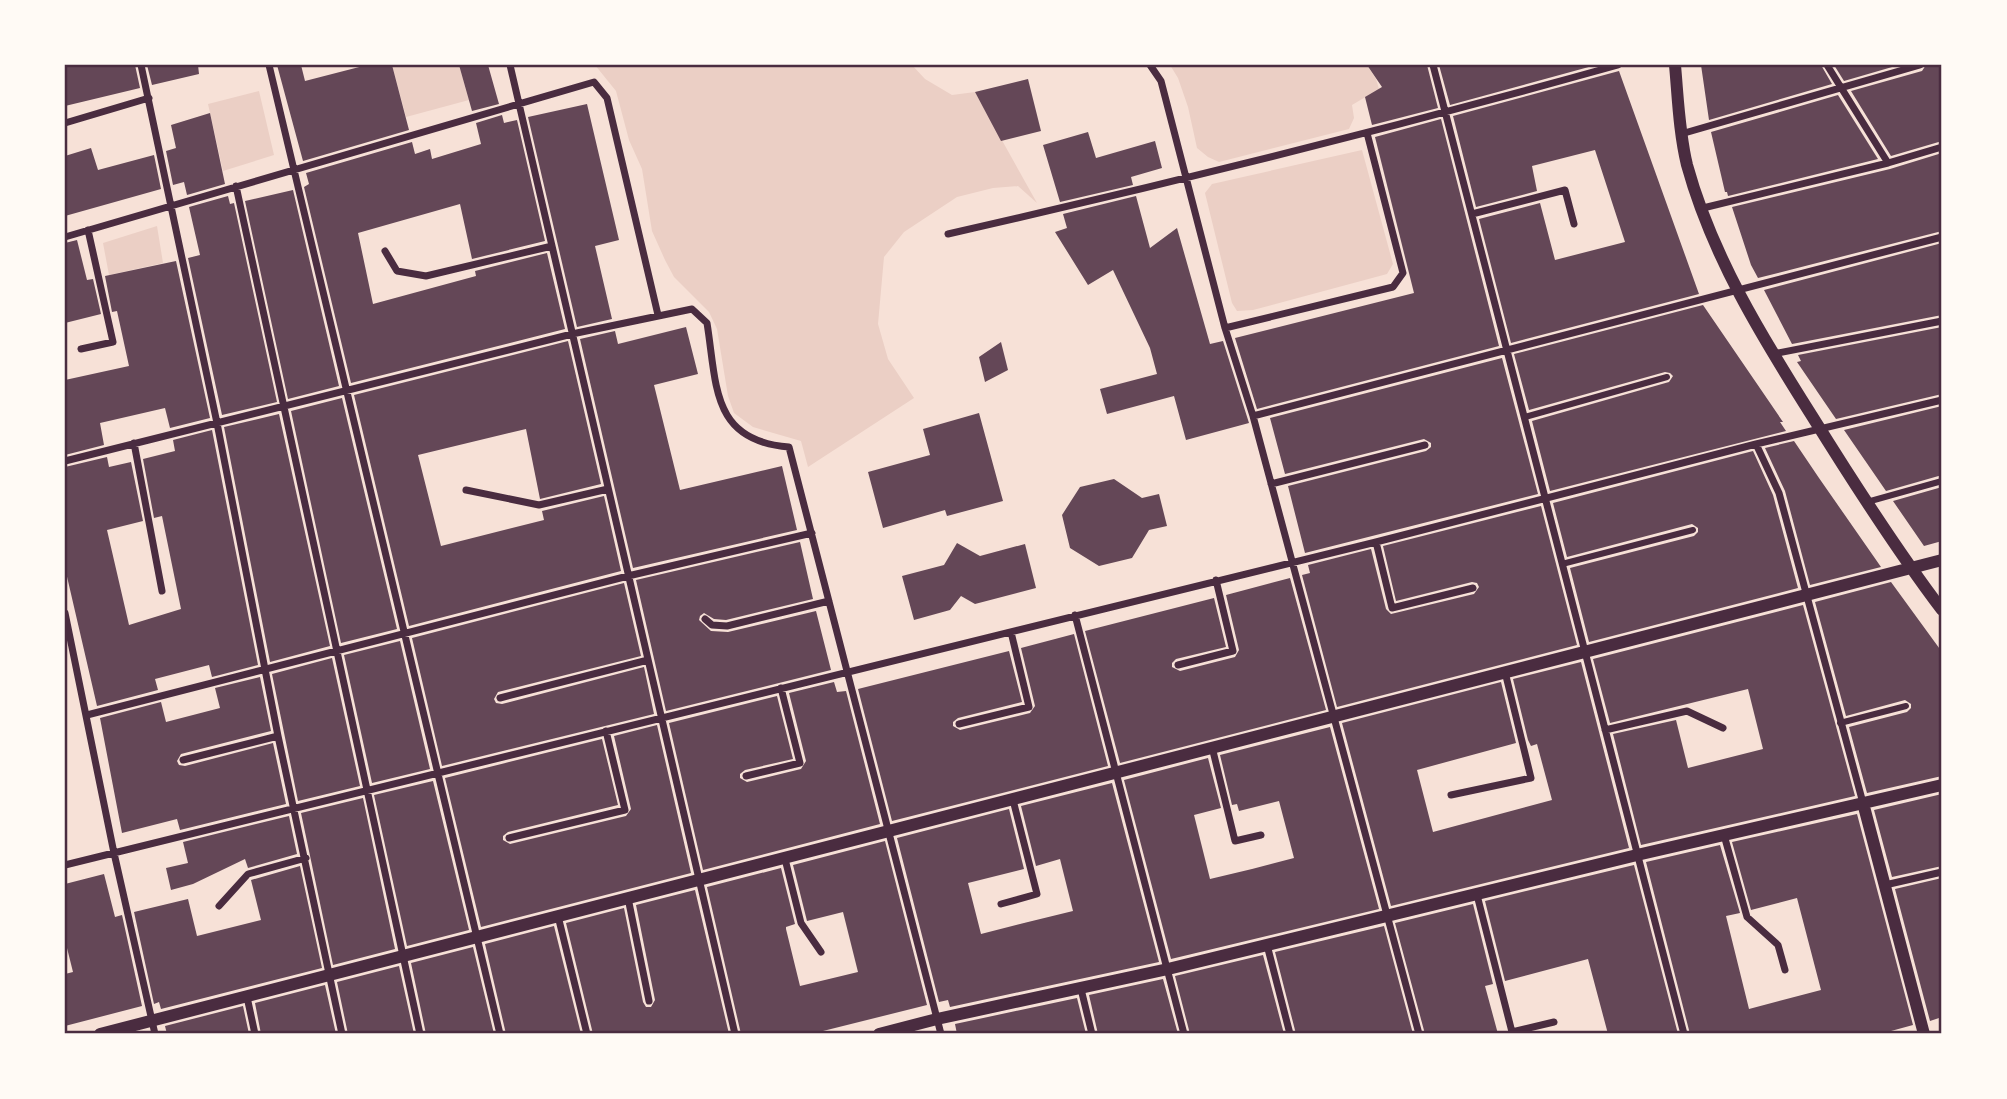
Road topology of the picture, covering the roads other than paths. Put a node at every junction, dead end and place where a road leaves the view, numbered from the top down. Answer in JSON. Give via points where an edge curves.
{"nodes":[{"id":1,"x":141,"y":65,"type":"edge"},
{"id":2,"x":269,"y":65,"type":"edge"},
{"id":3,"x":510,"y":65,"type":"edge"},
{"id":4,"x":1150,"y":65,"type":"edge"},
{"id":5,"x":1433,"y":65,"type":"edge"},
{"id":6,"x":1618,"y":65,"type":"edge"},
{"id":7,"x":1675,"y":65,"type":"edge"},
{"id":8,"x":1827,"y":65,"type":"edge"},
{"id":9,"x":1920,"y":65,"type":"edge"},
{"id":10,"x":1840,"y":87,"type":"junction"},
{"id":11,"x":149,"y":98,"type":"junction"},
{"id":12,"x":519,"y":104,"type":"junction"},
{"id":13,"x":1446,"y":113,"type":"junction"},
{"id":14,"x":65,"y":123,"type":"edge"},
{"id":15,"x":1367,"y":133,"type":"junction"},
{"id":16,"x":1681,"y":134,"type":"junction"},
{"id":17,"x":1942,"y":147,"type":"edge"},
{"id":18,"x":1888,"y":163,"type":"junction"},
{"id":19,"x":295,"y":170,"type":"junction"},
{"id":20,"x":1188,"y":179,"type":"junction"},
{"id":21,"x":236,"y":186,"type":"junction"},
{"id":22,"x":173,"y":205,"type":"junction"},
{"id":23,"x":1703,"y":208,"type":"junction"},
{"id":24,"x":1472,"y":214,"type":"junction"},
{"id":25,"x":1574,"y":224,"type":"dead end"},
{"id":26,"x":88,"y":230,"type":"junction"},
{"id":27,"x":948,"y":234,"type":"dead end"},
{"id":28,"x":65,"y":237,"type":"edge"},
{"id":29,"x":1942,"y":237,"type":"edge"},
{"id":30,"x":552,"y":246,"type":"junction"},
{"id":31,"x":385,"y":251,"type":"dead end"},
{"id":32,"x":1736,"y":290,"type":"junction"},
{"id":33,"x":658,"y":315,"type":"junction"},
{"id":34,"x":1942,"y":321,"type":"edge"},
{"id":35,"x":1225,"y":328,"type":"junction"},
{"id":36,"x":572,"y":334,"type":"junction"},
{"id":37,"x":81,"y":349,"type":"dead end"},
{"id":38,"x":1507,"y":350,"type":"junction"},
{"id":39,"x":1773,"y":354,"type":"junction"},
{"id":40,"x":1667,"y":377,"type":"dead end"},
{"id":41,"x":347,"y":391,"type":"junction"},
{"id":42,"x":1942,"y":400,"type":"edge"},
{"id":43,"x":284,"y":406,"type":"junction"},
{"id":44,"x":1253,"y":416,"type":"junction"},
{"id":45,"x":1525,"y":417,"type":"junction"},
{"id":46,"x":217,"y":423,"type":"junction"},
{"id":47,"x":1821,"y":430,"type":"junction"},
{"id":48,"x":134,"y":443,"type":"junction"},
{"id":49,"x":1756,"y":444,"type":"junction"},
{"id":50,"x":1425,"y":445,"type":"dead end"},
{"id":51,"x":65,"y":461,"type":"edge"},
{"id":52,"x":1942,"y":481,"type":"edge"},
{"id":53,"x":1271,"y":484,"type":"junction"},
{"id":54,"x":608,"y":489,"type":"junction"},
{"id":55,"x":466,"y":490,"type":"dead end"},
{"id":56,"x":1546,"y":498,"type":"junction"},
{"id":57,"x":1867,"y":502,"type":"junction"},
{"id":58,"x":1693,"y":530,"type":"dead end"},
{"id":59,"x":812,"y":533,"type":"junction"},
{"id":60,"x":1376,"y":542,"type":"junction"},
{"id":61,"x":1942,"y":560,"type":"edge"},
{"id":62,"x":1292,"y":562,"type":"junction"},
{"id":63,"x":1562,"y":564,"type":"junction"},
{"id":64,"x":1910,"y":568,"type":"junction"},
{"id":65,"x":628,"y":576,"type":"junction"},
{"id":66,"x":1216,"y":580,"type":"junction"},
{"id":67,"x":1473,"y":588,"type":"dead end"},
{"id":68,"x":162,"y":591,"type":"dead end"},
{"id":69,"x":1806,"y":594,"type":"junction"},
{"id":70,"x":829,"y":601,"type":"junction"},
{"id":71,"x":1942,"y":610,"type":"edge"},
{"id":72,"x":65,"y":613,"type":"edge"},
{"id":73,"x":1075,"y":615,"type":"junction"},
{"id":74,"x":705,"y":619,"type":"dead end"},
{"id":75,"x":1011,"y":632,"type":"junction"},
{"id":76,"x":404,"y":636,"type":"junction"},
{"id":77,"x":338,"y":652,"type":"junction"},
{"id":78,"x":1585,"y":652,"type":"junction"},
{"id":79,"x":648,"y":660,"type":"junction"},
{"id":80,"x":1178,"y":665,"type":"dead end"},
{"id":81,"x":267,"y":670,"type":"junction"},
{"id":82,"x":1505,"y":671,"type":"junction"},
{"id":83,"x":847,"y":672,"type":"junction"},
{"id":84,"x":781,"y":688,"type":"junction"},
{"id":85,"x":500,"y":698,"type":"dead end"},
{"id":86,"x":1906,"y":706,"type":"dead end"},
{"id":87,"x":87,"y":715,"type":"junction"},
{"id":88,"x":1334,"y":717,"type":"junction"},
{"id":89,"x":661,"y":718,"type":"junction"},
{"id":90,"x":1840,"y":723,"type":"junction"},
{"id":91,"x":959,"y":724,"type":"dead end"},
{"id":92,"x":1723,"y":728,"type":"dead end"},
{"id":93,"x":1605,"y":730,"type":"junction"},
{"id":94,"x":606,"y":731,"type":"junction"},
{"id":95,"x":278,"y":736,"type":"junction"},
{"id":96,"x":1212,"y":747,"type":"junction"},
{"id":97,"x":183,"y":760,"type":"dead end"},
{"id":98,"x":1117,"y":772,"type":"junction"},
{"id":99,"x":437,"y":773,"type":"junction"},
{"id":100,"x":746,"y":776,"type":"dead end"},
{"id":101,"x":1942,"y":785,"type":"edge"},
{"id":102,"x":368,"y":790,"type":"junction"},
{"id":103,"x":1451,"y":795,"type":"dead end"},
{"id":104,"x":1013,"y":800,"type":"junction"},
{"id":105,"x":1863,"y":803,"type":"junction"},
{"id":106,"x":293,"y":808,"type":"junction"},
{"id":107,"x":889,"y":833,"type":"junction"},
{"id":108,"x":1261,"y":835,"type":"dead end"},
{"id":109,"x":1724,"y":835,"type":"junction"},
{"id":110,"x":509,"y":838,"type":"dead end"},
{"id":111,"x":114,"y":853,"type":"junction"},
{"id":112,"x":1637,"y":855,"type":"junction"},
{"id":113,"x":306,"y":858,"type":"junction"},
{"id":114,"x":785,"y":859,"type":"junction"},
{"id":115,"x":65,"y":865,"type":"edge"},
{"id":116,"x":1942,"y":872,"type":"edge"},
{"id":117,"x":699,"y":880,"type":"junction"},
{"id":118,"x":1885,"y":885,"type":"junction"},
{"id":119,"x":1477,"y":895,"type":"junction"},
{"id":120,"x":628,"y":898,"type":"junction"},
{"id":121,"x":1000,"y":904,"type":"dead end"},
{"id":122,"x":219,"y":906,"type":"dead end"},
{"id":123,"x":558,"y":916,"type":"junction"},
{"id":124,"x":1386,"y":917,"type":"junction"},
{"id":125,"x":476,"y":939,"type":"junction"},
{"id":126,"x":1267,"y":945,"type":"junction"},
{"id":127,"x":821,"y":952,"type":"dead end"},
{"id":128,"x":401,"y":957,"type":"junction"},
{"id":129,"x":1168,"y":969,"type":"junction"},
{"id":130,"x":1785,"y":970,"type":"dead end"},
{"id":131,"x":331,"y":976,"type":"junction"},
{"id":132,"x":1081,"y":989,"type":"junction"},
{"id":133,"x":247,"y":997,"type":"junction"},
{"id":134,"x":649,"y":1001,"type":"dead end"},
{"id":135,"x":937,"y":1019,"type":"junction"},
{"id":136,"x":1554,"y":1022,"type":"dead end"},
{"id":137,"x":153,"y":1028,"type":"edge"},
{"id":138,"x":100,"y":1034,"type":"edge"},
{"id":139,"x":255,"y":1034,"type":"edge"},
{"id":140,"x":342,"y":1034,"type":"edge"},
{"id":141,"x":420,"y":1034,"type":"edge"},
{"id":142,"x":500,"y":1034,"type":"edge"},
{"id":143,"x":587,"y":1034,"type":"edge"},
{"id":144,"x":735,"y":1034,"type":"edge"},
{"id":145,"x":879,"y":1034,"type":"edge"},
{"id":146,"x":941,"y":1034,"type":"edge"},
{"id":147,"x":1092,"y":1034,"type":"edge"},
{"id":148,"x":1184,"y":1034,"type":"edge"},
{"id":149,"x":1290,"y":1034,"type":"edge"},
{"id":150,"x":1419,"y":1034,"type":"edge"},
{"id":151,"x":1684,"y":1034,"type":"edge"},
{"id":152,"x":1924,"y":1034,"type":"edge"}],
"edges":[{"from":1,"to":11,"type":"street"},
{"from":2,"to":19,"type":"street"},
{"from":3,"to":12,"type":"street"},
{"from":4,"to":20,"type":"street","via":[[1161,81]]},
{"from":5,"to":13,"type":"street"},
{"from":6,"to":13,"type":"street"},
{"from":7,"to":16,"type":"street"},
{"from":8,"to":10,"type":"street"},
{"from":9,"to":10,"type":"street"},
{"from":10,"to":16,"type":"street"},
{"from":10,"to":18,"type":"street"},
{"from":11,"to":14,"type":"street"},
{"from":11,"to":22,"type":"street"},
{"from":12,"to":19,"type":"street"},
{"from":12,"to":30,"type":"street"},
{"from":12,"to":33,"type":"street","via":[[594,82],[607,98]]},
{"from":13,"to":15,"type":"street"},
{"from":13,"to":24,"type":"street"},
{"from":15,"to":20,"type":"street"},
{"from":15,"to":35,"type":"street","via":[[1403,273],[1393,287]]},
{"from":16,"to":23,"type":"street"},
{"from":17,"to":18,"type":"street"},
{"from":18,"to":23,"type":"street"},
{"from":19,"to":21,"type":"street"},
{"from":19,"to":41,"type":"street"},
{"from":20,"to":27,"type":"street"},
{"from":20,"to":35,"type":"street"},
{"from":21,"to":22,"type":"street"},
{"from":21,"to":43,"type":"street"},
{"from":22,"to":26,"type":"street"},
{"from":22,"to":46,"type":"street"},
{"from":23,"to":32,"type":"street"},
{"from":24,"to":25,"type":"street","via":[[1565,190]]},
{"from":24,"to":38,"type":"street"},
{"from":26,"to":28,"type":"street"},
{"from":26,"to":37,"type":"street","via":[[113,342]]},
{"from":29,"to":32,"type":"street"},
{"from":30,"to":31,"type":"street","via":[[426,276],[397,271]]},
{"from":30,"to":36,"type":"street"},
{"from":32,"to":38,"type":"street"},
{"from":32,"to":39,"type":"street"},
{"from":33,"to":36,"type":"street"},
{"from":33,"to":59,"type":"street","via":[[692,309],[707,323],[720,399],[729,421],[748,438],[789,447]]},
{"from":34,"to":39,"type":"street"},
{"from":35,"to":44,"type":"street"},
{"from":36,"to":41,"type":"street"},
{"from":36,"to":54,"type":"street"},
{"from":38,"to":44,"type":"street"},
{"from":38,"to":45,"type":"street"},
{"from":39,"to":47,"type":"street"},
{"from":40,"to":45,"type":"street"},
{"from":41,"to":43,"type":"street"},
{"from":41,"to":76,"type":"street"},
{"from":42,"to":47,"type":"street"},
{"from":43,"to":46,"type":"street"},
{"from":43,"to":77,"type":"street"},
{"from":44,"to":53,"type":"street"},
{"from":45,"to":56,"type":"street"},
{"from":46,"to":48,"type":"street"},
{"from":46,"to":81,"type":"street"},
{"from":47,"to":49,"type":"street"},
{"from":47,"to":57,"type":"street"},
{"from":48,"to":51,"type":"street"},
{"from":48,"to":68,"type":"street"},
{"from":49,"to":56,"type":"street"},
{"from":49,"to":69,"type":"street","via":[[1779,493]]},
{"from":50,"to":53,"type":"street"},
{"from":52,"to":57,"type":"street"},
{"from":53,"to":62,"type":"street"},
{"from":54,"to":55,"type":"street","via":[[539,505]]},
{"from":54,"to":65,"type":"street"},
{"from":56,"to":60,"type":"street"},
{"from":56,"to":63,"type":"street"},
{"from":57,"to":64,"type":"street"},
{"from":58,"to":63,"type":"street"},
{"from":59,"to":65,"type":"street"},
{"from":59,"to":70,"type":"street"},
{"from":60,"to":62,"type":"street"},
{"from":60,"to":67,"type":"street","via":[[1392,608]]},
{"from":61,"to":64,"type":"street"},
{"from":62,"to":66,"type":"street"},
{"from":62,"to":88,"type":"street"},
{"from":63,"to":78,"type":"street"},
{"from":64,"to":69,"type":"street"},
{"from":64,"to":71,"type":"street"},
{"from":65,"to":76,"type":"street"},
{"from":65,"to":79,"type":"street"},
{"from":66,"to":73,"type":"street"},
{"from":66,"to":80,"type":"street","via":[[1233,652]]},
{"from":69,"to":78,"type":"street"},
{"from":69,"to":90,"type":"street"},
{"from":70,"to":74,"type":"street","via":[[727,626],[712,625]]},
{"from":70,"to":83,"type":"street"},
{"from":72,"to":87,"type":"street"},
{"from":73,"to":75,"type":"street"},
{"from":73,"to":98,"type":"street"},
{"from":75,"to":83,"type":"street"},
{"from":75,"to":91,"type":"street","via":[[1029,707]]},
{"from":76,"to":77,"type":"street"},
{"from":76,"to":99,"type":"street"},
{"from":77,"to":81,"type":"street"},
{"from":77,"to":102,"type":"street"},
{"from":78,"to":82,"type":"street"},
{"from":78,"to":93,"type":"street"},
{"from":79,"to":85,"type":"street"},
{"from":79,"to":89,"type":"street"},
{"from":81,"to":87,"type":"street"},
{"from":81,"to":95,"type":"street"},
{"from":82,"to":88,"type":"street"},
{"from":82,"to":103,"type":"street","via":[[1531,778]]},
{"from":83,"to":84,"type":"street"},
{"from":83,"to":107,"type":"street"},
{"from":84,"to":89,"type":"street"},
{"from":84,"to":100,"type":"street","via":[[800,763]]},
{"from":86,"to":90,"type":"street"},
{"from":87,"to":111,"type":"street"},
{"from":88,"to":96,"type":"street"},
{"from":88,"to":124,"type":"street"},
{"from":89,"to":94,"type":"street"},
{"from":89,"to":117,"type":"street"},
{"from":90,"to":105,"type":"street"},
{"from":92,"to":93,"type":"street","via":[[1687,710]]},
{"from":93,"to":112,"type":"street"},
{"from":94,"to":99,"type":"street"},
{"from":94,"to":110,"type":"street","via":[[625,810]]},
{"from":95,"to":97,"type":"street"},
{"from":95,"to":106,"type":"street"},
{"from":96,"to":98,"type":"street"},
{"from":96,"to":108,"type":"street","via":[[1235,841]]},
{"from":98,"to":104,"type":"street"},
{"from":98,"to":129,"type":"street"},
{"from":99,"to":102,"type":"street"},
{"from":99,"to":125,"type":"street"},
{"from":101,"to":105,"type":"street"},
{"from":102,"to":106,"type":"street"},
{"from":102,"to":128,"type":"street"},
{"from":104,"to":107,"type":"street"},
{"from":104,"to":121,"type":"street","via":[[1037,894]]},
{"from":105,"to":109,"type":"street"},
{"from":105,"to":118,"type":"street"},
{"from":106,"to":111,"type":"street"},
{"from":106,"to":113,"type":"street"},
{"from":107,"to":114,"type":"street"},
{"from":107,"to":135,"type":"street"},
{"from":109,"to":112,"type":"street"},
{"from":109,"to":130,"type":"street","via":[[1747,917],[1778,945]]},
{"from":111,"to":115,"type":"street"},
{"from":111,"to":137,"type":"street"},
{"from":112,"to":119,"type":"street"},
{"from":112,"to":151,"type":"street"},
{"from":113,"to":122,"type":"street","via":[[248,874]]},
{"from":113,"to":131,"type":"street"},
{"from":114,"to":117,"type":"street"},
{"from":114,"to":127,"type":"street","via":[[801,923]]},
{"from":116,"to":118,"type":"street"},
{"from":117,"to":120,"type":"street"},
{"from":117,"to":144,"type":"street"},
{"from":118,"to":152,"type":"street"},
{"from":119,"to":124,"type":"street"},
{"from":119,"to":136,"type":"street","via":[[1512,1032]]},
{"from":120,"to":123,"type":"street"},
{"from":120,"to":134,"type":"street"},
{"from":123,"to":125,"type":"street"},
{"from":123,"to":143,"type":"street"},
{"from":124,"to":126,"type":"street"},
{"from":124,"to":150,"type":"street"},
{"from":125,"to":128,"type":"street"},
{"from":125,"to":142,"type":"street"},
{"from":126,"to":129,"type":"street"},
{"from":126,"to":149,"type":"street"},
{"from":128,"to":131,"type":"street"},
{"from":128,"to":141,"type":"street"},
{"from":129,"to":132,"type":"street"},
{"from":129,"to":148,"type":"street"},
{"from":131,"to":133,"type":"street"},
{"from":131,"to":140,"type":"street"},
{"from":132,"to":135,"type":"street"},
{"from":132,"to":147,"type":"street"},
{"from":133,"to":137,"type":"street"},
{"from":133,"to":139,"type":"street"},
{"from":135,"to":145,"type":"street"},
{"from":135,"to":146,"type":"street"},
{"from":137,"to":138,"type":"street"}]}
